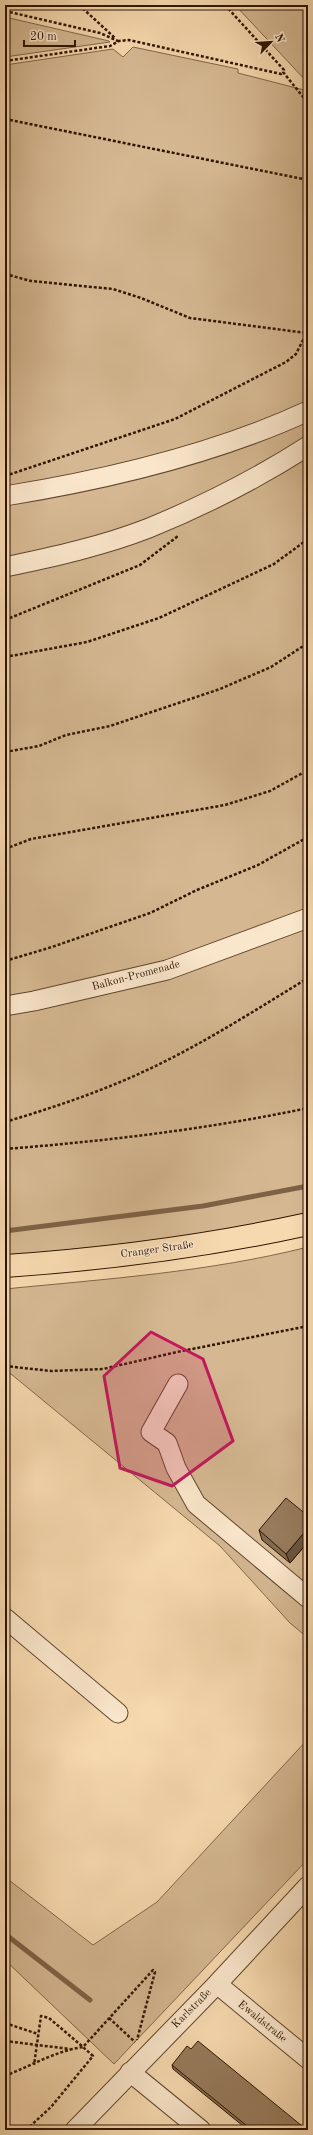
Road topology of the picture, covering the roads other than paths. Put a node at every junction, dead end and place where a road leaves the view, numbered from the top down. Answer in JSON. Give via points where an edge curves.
{"nodes":[{"id":1,"x":308,"y":410,"type":"edge"},
{"id":2,"x":308,"y":446,"type":"edge"},
{"id":3,"x":5,"y":496,"type":"edge"},
{"id":4,"x":5,"y":567,"type":"edge"},
{"id":5,"x":308,"y":918,"type":"edge"},
{"id":6,"x":5,"y":1006,"type":"edge"},
{"id":7,"x":308,"y":1224,"type":"edge"},
{"id":8,"x":5,"y":1266,"type":"edge"},
{"id":9,"x":178,"y":1384,"type":"dead end"},
{"id":10,"x":308,"y":1598,"type":"edge"},
{"id":11,"x":5,"y":1618,"type":"edge"},
{"id":12,"x":118,"y":1713,"type":"dead end"},
{"id":13,"x":308,"y":1886,"type":"edge"},
{"id":14,"x":216,"y":1984,"type":"junction"},
{"id":15,"x":308,"y":2059,"type":"edge"},
{"id":16,"x":130,"y":2072,"type":"junction"},
{"id":17,"x":75,"y":2130,"type":"edge"},
{"id":18,"x":201,"y":2130,"type":"edge"}],
"edges":[{"from":1,"to":3,"type":"street","via":[[250,434],[164,461],[56,488]]},
{"from":2,"to":4,"type":"street","via":[[217,497],[148,528],[85,549]]},
{"from":5,"to":6,"type":"street","name":"Balkon-Promenade","via":[[166,970]]},
{"from":7,"to":8,"type":"main road","name":"Cranger Straße","via":[[256,1236],[147,1253]]},
{"from":9,"to":10,"type":"street","via":[[152,1432],[167,1443],[176,1468],[196,1504]]},
{"from":11,"to":12,"type":"street"},
{"from":13,"to":14,"type":"street","name":"Karlstraße"},
{"from":14,"to":15,"type":"street","name":"Ewaldstraße"},
{"from":14,"to":16,"type":"street","name":"Karlstraße"},
{"from":16,"to":17,"type":"street","name":"Karlstraße"},
{"from":16,"to":18,"type":"street"}]}
